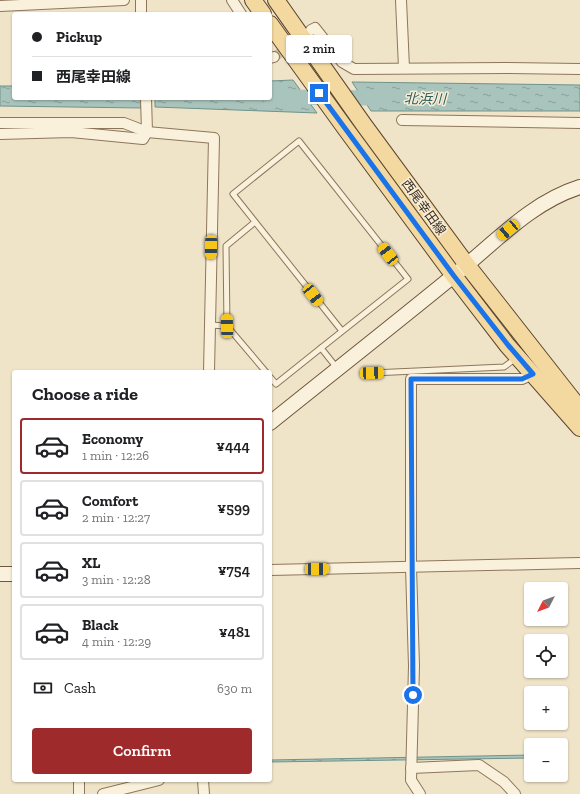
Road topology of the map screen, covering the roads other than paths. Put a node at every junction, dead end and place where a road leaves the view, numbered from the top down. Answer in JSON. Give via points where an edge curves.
{"nodes":[{"id":1,"x":124,"y":0,"type":"edge"},
{"id":2,"x":140,"y":0,"type":"edge"},
{"id":3,"x":232,"y":0,"type":"edge"},
{"id":4,"x":253,"y":0,"type":"edge"},
{"id":5,"x":276,"y":0,"type":"edge"},
{"id":6,"x":401,"y":0,"type":"edge"},
{"id":7,"x":0,"y":6,"type":"edge"},
{"id":8,"x":141,"y":12,"type":"edge"},
{"id":9,"x":240,"y":12,"type":"edge"},
{"id":10,"x":262,"y":12,"type":"edge"},
{"id":11,"x":272,"y":27,"type":"edge"},
{"id":12,"x":311,"y":30,"type":"dead end"},
{"id":13,"x":404,"y":68,"type":"junction"},
{"id":14,"x":580,"y":69,"type":"edge"},
{"id":15,"x":146,"y":100,"type":"edge"},
{"id":16,"x":402,"y":120,"type":"dead end"},
{"id":17,"x":0,"y":123,"type":"edge"},
{"id":18,"x":580,"y":123,"type":"edge"},
{"id":19,"x":147,"y":132,"type":"junction"},
{"id":20,"x":0,"y":134,"type":"edge"},
{"id":21,"x":580,"y":187,"type":"edge"},
{"id":22,"x":255,"y":222,"type":"junction"},
{"id":23,"x":467,"y":265,"type":"junction"},
{"id":24,"x":454,"y":276,"type":"junction"},
{"id":25,"x":209,"y":325,"type":"junction"},
{"id":26,"x":227,"y":326,"type":"junction"},
{"id":27,"x":342,"y":331,"type":"junction"},
{"id":28,"x":320,"y":348,"type":"junction"},
{"id":29,"x":519,"y":356,"type":"junction"},
{"id":30,"x":337,"y":369,"type":"junction"},
{"id":31,"x":209,"y":370,"type":"edge"},
{"id":32,"x":264,"y":370,"type":"edge"},
{"id":33,"x":372,"y":373,"type":"dead end"},
{"id":34,"x":533,"y":374,"type":"junction"},
{"id":35,"x":272,"y":379,"type":"edge"},
{"id":36,"x":579,"y":406,"type":"edge"},
{"id":37,"x":272,"y":421,"type":"edge"},
{"id":38,"x":580,"y":428,"type":"edge"},
{"id":39,"x":580,"y":563,"type":"edge"},
{"id":40,"x":411,"y":567,"type":"junction"},
{"id":41,"x":272,"y":570,"type":"edge"},
{"id":42,"x":0,"y":574,"type":"edge"},
{"id":43,"x":12,"y":574,"type":"edge"},
{"id":44,"x":411,"y":768,"type":"junction"},
{"id":45,"x":79,"y":782,"type":"edge"},
{"id":46,"x":151,"y":782,"type":"edge"},
{"id":47,"x":203,"y":782,"type":"edge"},
{"id":48,"x":79,"y":794,"type":"edge"},
{"id":49,"x":103,"y":794,"type":"edge"},
{"id":50,"x":204,"y":794,"type":"edge"},
{"id":51,"x":420,"y":794,"type":"edge"},
{"id":52,"x":515,"y":794,"type":"edge"}],
"edges":[{"from":1,"to":7,"type":"street"},
{"from":2,"to":8,"type":"street"},
{"from":3,"to":9,"type":"street"},
{"from":4,"to":10,"type":"main road"},
{"from":5,"to":23,"type":"main road","name":"西尾幸田線"},
{"from":6,"to":13,"type":"street"},
{"from":11,"to":24,"type":"main road","name":"西尾幸田線"},
{"from":12,"to":13,"type":"street","via":[[315,28],[342,62],[354,69]]},
{"from":13,"to":14,"type":"street"},
{"from":15,"to":19,"type":"street"},
{"from":16,"to":18,"type":"street"},
{"from":17,"to":19,"type":"street","via":[[124,122]]},
{"from":19,"to":20,"type":"street","via":[[143,139],[71,132]]},
{"from":19,"to":25,"type":"street","via":[[214,138]]},
{"from":21,"to":23,"type":"street","via":[[564,192],[541,205],[518,221]]},
{"from":22,"to":26,"type":"lane","via":[[226,246]]},
{"from":22,"to":27,"type":"lane"},
{"from":22,"to":27,"type":"lane","via":[[233,194],[299,141],[408,279]]},
{"from":23,"to":24,"type":"street"},
{"from":23,"to":36,"type":"main road","name":"西尾幸田線"},
{"from":24,"to":29,"type":"main road","name":"西尾幸田線"},
{"from":24,"to":30,"type":"street"},
{"from":25,"to":26,"type":"lane"},
{"from":25,"to":31,"type":"street"},
{"from":26,"to":32,"type":"lane"},
{"from":27,"to":28,"type":"lane"},
{"from":28,"to":30,"type":"lane"},
{"from":28,"to":35,"type":"lane","via":[[276,384]]},
{"from":29,"to":33,"type":"lane","via":[[504,367]]},
{"from":29,"to":34,"type":"main road","name":"西尾幸田線"},
{"from":30,"to":37,"type":"street"},
{"from":34,"to":38,"type":"main road","name":"西尾幸田線"},
{"from":34,"to":40,"type":"street","via":[[522,379],[411,379]]},
{"from":39,"to":40,"type":"street"},
{"from":40,"to":41,"type":"street"},
{"from":40,"to":44,"type":"street","via":[[414,666]]},
{"from":42,"to":43,"type":"street"},
{"from":44,"to":51,"type":"street","via":[[411,780]]},
{"from":44,"to":52,"type":"street","via":[[479,765],[504,782]]},
{"from":45,"to":48,"type":"street"},
{"from":46,"to":49,"type":"street"},
{"from":47,"to":50,"type":"street"}]}
